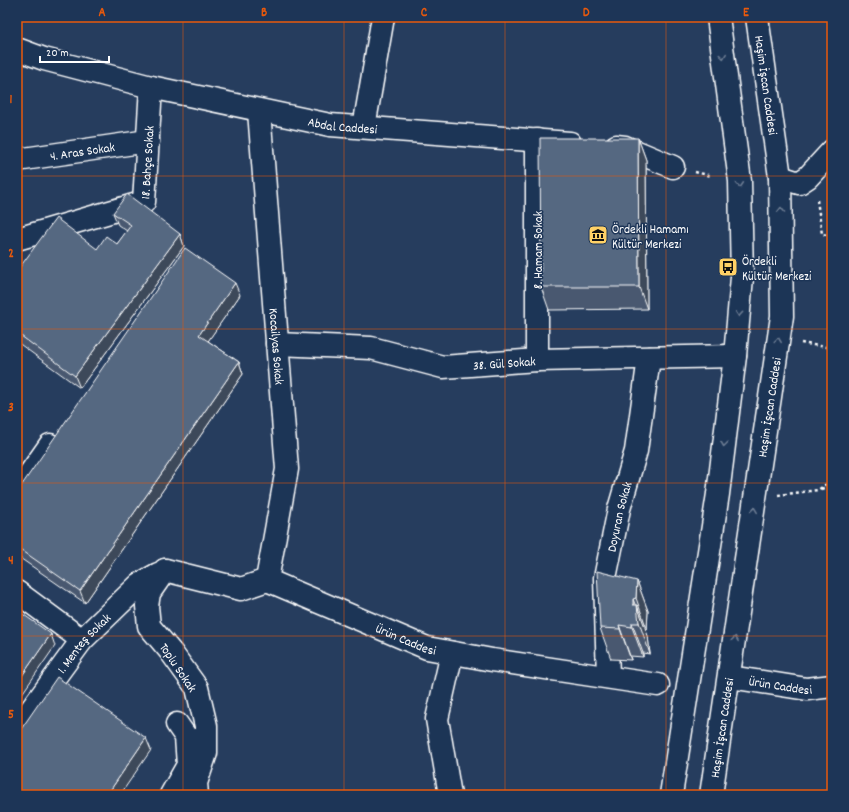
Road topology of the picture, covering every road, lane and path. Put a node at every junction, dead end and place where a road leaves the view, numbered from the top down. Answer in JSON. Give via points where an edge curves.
{"nodes":[{"id":1,"x":383,"y":17,"type":"edge"},
{"id":2,"x":757,"y":17,"type":"edge"},
{"id":3,"x":718,"y":19,"type":"edge"},
{"id":4,"x":17,"y":49,"type":"edge"},
{"id":5,"x":151,"y":87,"type":"junction"},
{"id":6,"x":259,"y":111,"type":"junction"},
{"id":7,"x":364,"y":127,"type":"junction"},
{"id":8,"x":537,"y":140,"type":"junction"},
{"id":9,"x":148,"y":141,"type":"junction"},
{"id":10,"x":832,"y":151,"type":"edge"},
{"id":11,"x":17,"y":160,"type":"edge"},
{"id":12,"x":673,"y":168,"type":"dead end"},
{"id":13,"x":780,"y":177,"type":"junction"},
{"id":14,"x":816,"y":200,"type":"dead end"},
{"id":15,"x":832,"y":236,"type":"edge"},
{"id":16,"x":20,"y":241,"type":"edge"},
{"id":17,"x":800,"y":343,"type":"dead end"},
{"id":18,"x":276,"y":344,"type":"junction"},
{"id":19,"x":832,"y":348,"type":"edge"},
{"id":20,"x":735,"y":356,"type":"junction"},
{"id":21,"x":649,"y":358,"type":"junction"},
{"id":22,"x":537,"y":360,"type":"junction"},
{"id":23,"x":63,"y":427,"type":"edge"},
{"id":24,"x":832,"y":480,"type":"edge"},
{"id":25,"x":832,"y":485,"type":"edge"},
{"id":26,"x":818,"y":490,"type":"junction"},
{"id":27,"x":17,"y":492,"type":"edge"},
{"id":28,"x":778,"y":495,"type":"dead end"},
{"id":29,"x":165,"y":570,"type":"junction"},
{"id":30,"x":267,"y":580,"type":"junction"},
{"id":31,"x":17,"y":592,"type":"edge"},
{"id":32,"x":82,"y":640,"type":"junction"},
{"id":33,"x":452,"y":653,"type":"junction"},
{"id":34,"x":608,"y":677,"type":"junction"},
{"id":35,"x":730,"y":677,"type":"junction"},
{"id":36,"x":658,"y":685,"type":"dead end"},
{"id":37,"x":832,"y":686,"type":"edge"},
{"id":38,"x":177,"y":724,"type":"dead end"},
{"id":39,"x":17,"y":729,"type":"edge"},
{"id":40,"x":171,"y":795,"type":"edge"},
{"id":41,"x":197,"y":795,"type":"edge"},
{"id":42,"x":450,"y":795,"type":"edge"},
{"id":43,"x":671,"y":795,"type":"edge"},
{"id":44,"x":711,"y":795,"type":"edge"}],
"edges":[{"from":1,"to":7,"type":"street"},
{"from":2,"to":13,"type":"street","name":"Haşim İşcan Caddesi"},
{"from":3,"to":20,"type":"street","one_way":true,"via":[[740,181],[742,277]]},
{"from":4,"to":5,"type":"street","name":"Abdal Caddesi","via":[[44,59]]},
{"from":5,"to":6,"type":"street","name":"Abdal Caddesi"},
{"from":5,"to":9,"type":"street","name":"18. Bahçe Sokak"},
{"from":6,"to":7,"type":"street","name":"Abdal Caddesi","via":[[330,124]]},
{"from":6,"to":18,"type":"street","name":"Kocailyas Sokak"},
{"from":7,"to":8,"type":"street","name":"Abdal Caddesi"},
{"from":8,"to":12,"type":"street","name":"Abdal Caddesi","via":[[625,147]]},
{"from":8,"to":22,"type":"street","name":"8. Hamam Sokak"},
{"from":9,"to":11,"type":"street","name":"4. Aras Sokak"},
{"from":9,"to":16,"type":"street","name":"18. Bahçe Sokak","via":[[144,202]]},
{"from":10,"to":13,"type":"street","via":[[799,183]]},
{"from":35,"to":13,"type":"street","name":"Haşim İşcan Caddesi","one_way":true,"via":[[782,316]]},
{"from":14,"to":15,"type":"path","via":[[822,234]]},
{"from":17,"to":19,"type":"path"},
{"from":18,"to":22,"type":"street","name":"38. Gül Sokak","via":[[371,348],[443,367]]},
{"from":18,"to":30,"type":"street","name":"Kocailyas Sokak","via":[[287,469]]},
{"from":20,"to":21,"type":"street","name":"38. Gül Sokak"},
{"from":20,"to":43,"type":"street","one_way":true,"via":[[716,502]]},
{"from":21,"to":22,"type":"street","name":"38. Gül Sokak"},
{"from":21,"to":34,"type":"street","name":"Doyuran Sokak","via":[[636,452],[619,509],[605,578]]},
{"from":23,"to":27,"type":"street"},
{"from":24,"to":26,"type":"path"},
{"from":25,"to":26,"type":"path"},
{"from":26,"to":28,"type":"path"},
{"from":29,"to":30,"type":"street","via":[[241,589]]},
{"from":29,"to":32,"type":"street","name":"1. Menteş Sokak","via":[[140,584]]},
{"from":29,"to":41,"type":"street","name":"Toplu Sokak","via":[[149,593],[149,626],[197,688],[206,726],[206,753],[196,783]]},
{"from":30,"to":33,"type":"street","name":"Ürün Caddesi","via":[[427,648]]},
{"from":31,"to":32,"type":"street"},
{"from":32,"to":39,"type":"street","name":"1. Menteş Sokak"},
{"from":33,"to":34,"type":"street","name":"Ürün Caddesi"},
{"from":33,"to":42,"type":"street","via":[[437,719]]},
{"from":34,"to":36,"type":"street","name":"Ürün Caddesi"},
{"from":35,"to":37,"type":"street","name":"Ürün Caddesi","via":[[808,689]]},
{"from":35,"to":44,"type":"street","name":"Haşim İşcan Caddesi"},
{"from":38,"to":40,"type":"street","via":[[186,738],[188,765]]}]}
